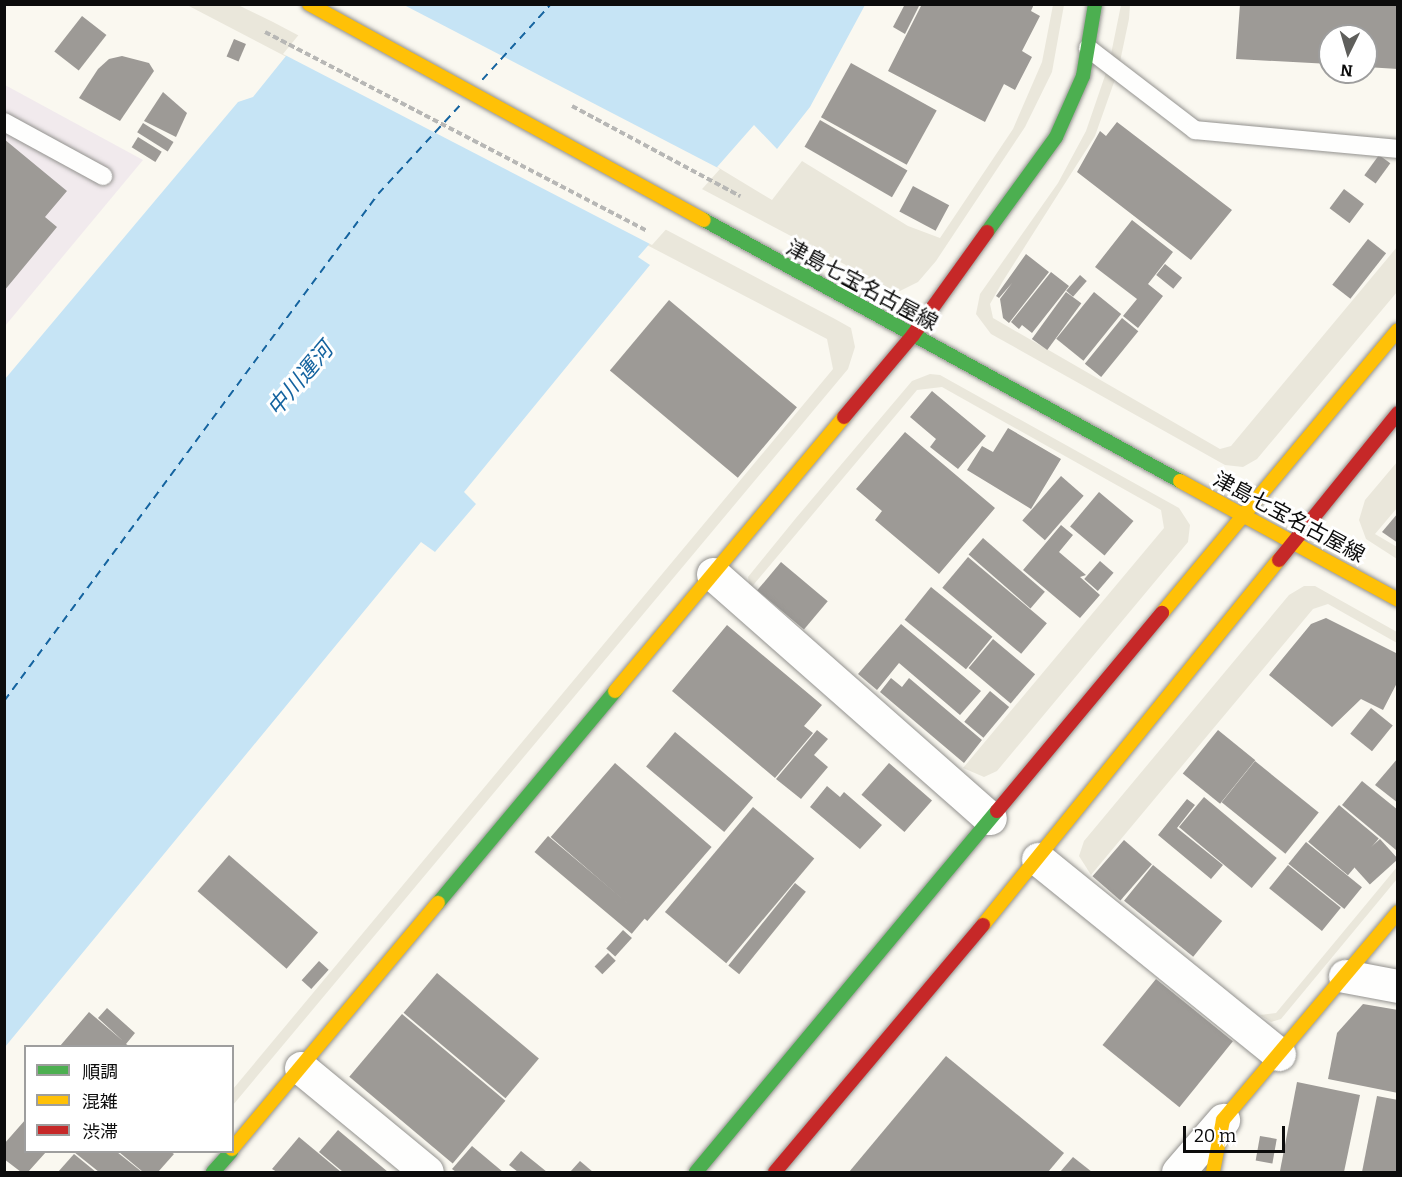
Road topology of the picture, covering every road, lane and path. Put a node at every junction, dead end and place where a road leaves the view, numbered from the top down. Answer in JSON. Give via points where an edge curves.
{"nodes":[{"id":1,"x":309,"y":4,"type":"edge"},
{"id":2,"x":1095,"y":4,"type":"edge"},
{"id":3,"x":265,"y":32,"type":"dead end"},
{"id":4,"x":1088,"y":48,"type":"junction"},
{"id":5,"x":4,"y":122,"type":"edge"},
{"id":6,"x":1398,"y":149,"type":"edge"},
{"id":7,"x":103,"y":176,"type":"dead end"},
{"id":8,"x":650,"y":232,"type":"dead end"},
{"id":9,"x":1398,"y":330,"type":"edge"},
{"id":10,"x":913,"y":335,"type":"junction"},
{"id":11,"x":1398,"y":413,"type":"edge"},
{"id":12,"x":1243,"y":516,"type":"junction"},
{"id":13,"x":1294,"y":541,"type":"junction"},
{"id":14,"x":713,"y":574,"type":"junction"},
{"id":15,"x":1398,"y":600,"type":"edge"},
{"id":16,"x":990,"y":818,"type":"junction"},
{"id":17,"x":1038,"y":859,"type":"junction"},
{"id":18,"x":1398,"y":912,"type":"edge"},
{"id":19,"x":1345,"y":976,"type":"junction"},
{"id":20,"x":1398,"y":986,"type":"edge"},
{"id":21,"x":1279,"y":1054,"type":"junction"},
{"id":22,"x":300,"y":1068,"type":"junction"},
{"id":23,"x":1223,"y":1120,"type":"junction"},
{"id":24,"x":234,"y":1148,"type":"edge"},
{"id":25,"x":230,"y":1153,"type":"edge"},
{"id":26,"x":213,"y":1173,"type":"edge"},
{"id":27,"x":427,"y":1173,"type":"edge"},
{"id":28,"x":696,"y":1173,"type":"edge"},
{"id":29,"x":776,"y":1173,"type":"edge"},
{"id":30,"x":1178,"y":1173,"type":"edge"},
{"id":31,"x":1213,"y":1173,"type":"edge"}],
"edges":[{"from":1,"to":10,"type":"street","name":"津島七宝名古屋線"},
{"from":2,"to":4,"type":"street"},
{"from":3,"to":8,"type":"path"},
{"from":4,"to":6,"type":"lane","via":[[1195,130]]},
{"from":4,"to":10,"type":"street","via":[[1083,76],[1056,137]]},
{"from":5,"to":7,"type":"lane"},
{"from":9,"to":12,"type":"street"},
{"from":10,"to":12,"type":"street","name":"津島七宝名古屋線"},
{"from":10,"to":14,"type":"street"},
{"from":11,"to":13,"type":"street"},
{"from":12,"to":13,"type":"street","name":"津島七宝名古屋線"},
{"from":12,"to":16,"type":"street"},
{"from":13,"to":15,"type":"street","name":"津島七宝名古屋線"},
{"from":13,"to":17,"type":"street"},
{"from":14,"to":16,"type":"street"},
{"from":14,"to":22,"type":"street"},
{"from":16,"to":28,"type":"street"},
{"from":17,"to":21,"type":"street"},
{"from":17,"to":29,"type":"street"},
{"from":18,"to":19,"type":"street"},
{"from":19,"to":20,"type":"street"},
{"from":19,"to":21,"type":"street"},
{"from":21,"to":23,"type":"street"},
{"from":22,"to":24,"type":"street"},
{"from":22,"to":27,"type":"street"},
{"from":23,"to":30,"type":"street"},
{"from":23,"to":31,"type":"street"},
{"from":25,"to":26,"type":"street"}]}
